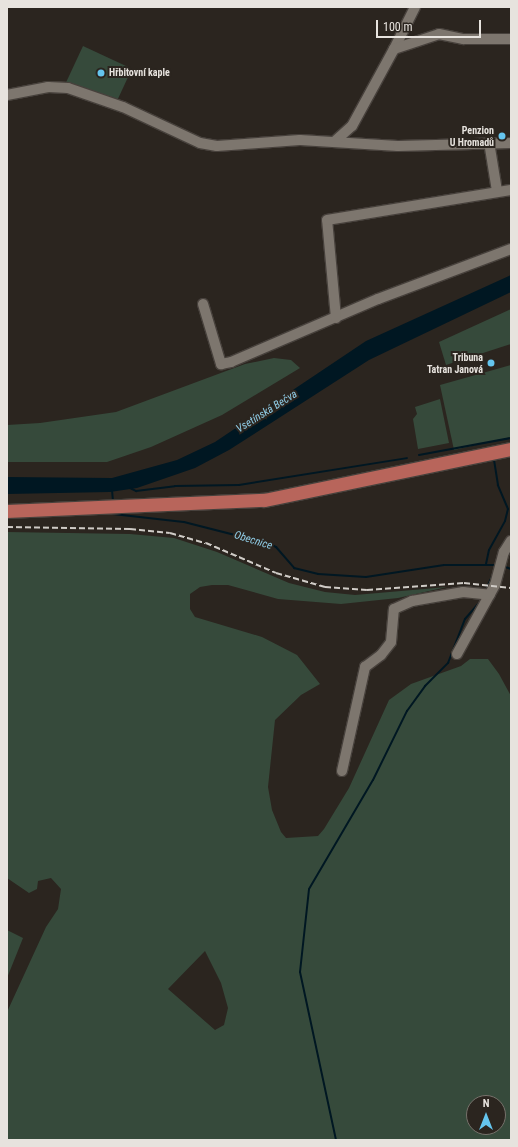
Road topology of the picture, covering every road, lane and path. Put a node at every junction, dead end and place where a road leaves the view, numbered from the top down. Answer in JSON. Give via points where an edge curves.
{"nodes":[{"id":1,"x":415,"y":7,"type":"edge"},
{"id":2,"x":511,"y":39,"type":"edge"},
{"id":3,"x":394,"y":49,"type":"junction"},
{"id":4,"x":7,"y":95,"type":"edge"},
{"id":5,"x":334,"y":142,"type":"junction"},
{"id":6,"x":489,"y":142,"type":"junction"},
{"id":7,"x":511,"y":143,"type":"edge"},
{"id":8,"x":511,"y":190,"type":"edge"},
{"id":9,"x":496,"y":191,"type":"junction"},
{"id":10,"x":511,"y":249,"type":"edge"},
{"id":11,"x":203,"y":304,"type":"dead end"},
{"id":12,"x":336,"y":318,"type":"junction"},
{"id":13,"x":511,"y":448,"type":"edge"},
{"id":14,"x":7,"y":511,"type":"edge"},
{"id":15,"x":511,"y":541,"type":"edge"},
{"id":16,"x":490,"y":595,"type":"junction"},
{"id":17,"x":457,"y":654,"type":"dead end"},
{"id":18,"x":342,"y":771,"type":"dead end"}],
"edges":[{"from":1,"to":3,"type":"street"},
{"from":2,"to":3,"type":"street","via":[[463,39],[439,34]]},
{"from":3,"to":5,"type":"street","via":[[352,126]]},
{"from":4,"to":5,"type":"street","via":[[48,87],[68,88],[116,104],[200,143],[217,146],[300,140]]},
{"from":5,"to":6,"type":"street","via":[[398,146]]},
{"from":6,"to":7,"type":"street"},
{"from":6,"to":9,"type":"street"},
{"from":8,"to":9,"type":"street"},
{"from":9,"to":12,"type":"street","via":[[327,220]]},
{"from":10,"to":12,"type":"street"},
{"from":11,"to":12,"type":"street","via":[[221,364],[232,362]]},
{"from":13,"to":14,"type":"main road","via":[[264,500]]},
{"from":15,"to":16,"type":"street"},
{"from":16,"to":17,"type":"street"},
{"from":16,"to":18,"type":"street","via":[[463,592],[412,601],[394,609],[391,642],[381,655],[365,667]]}]}
